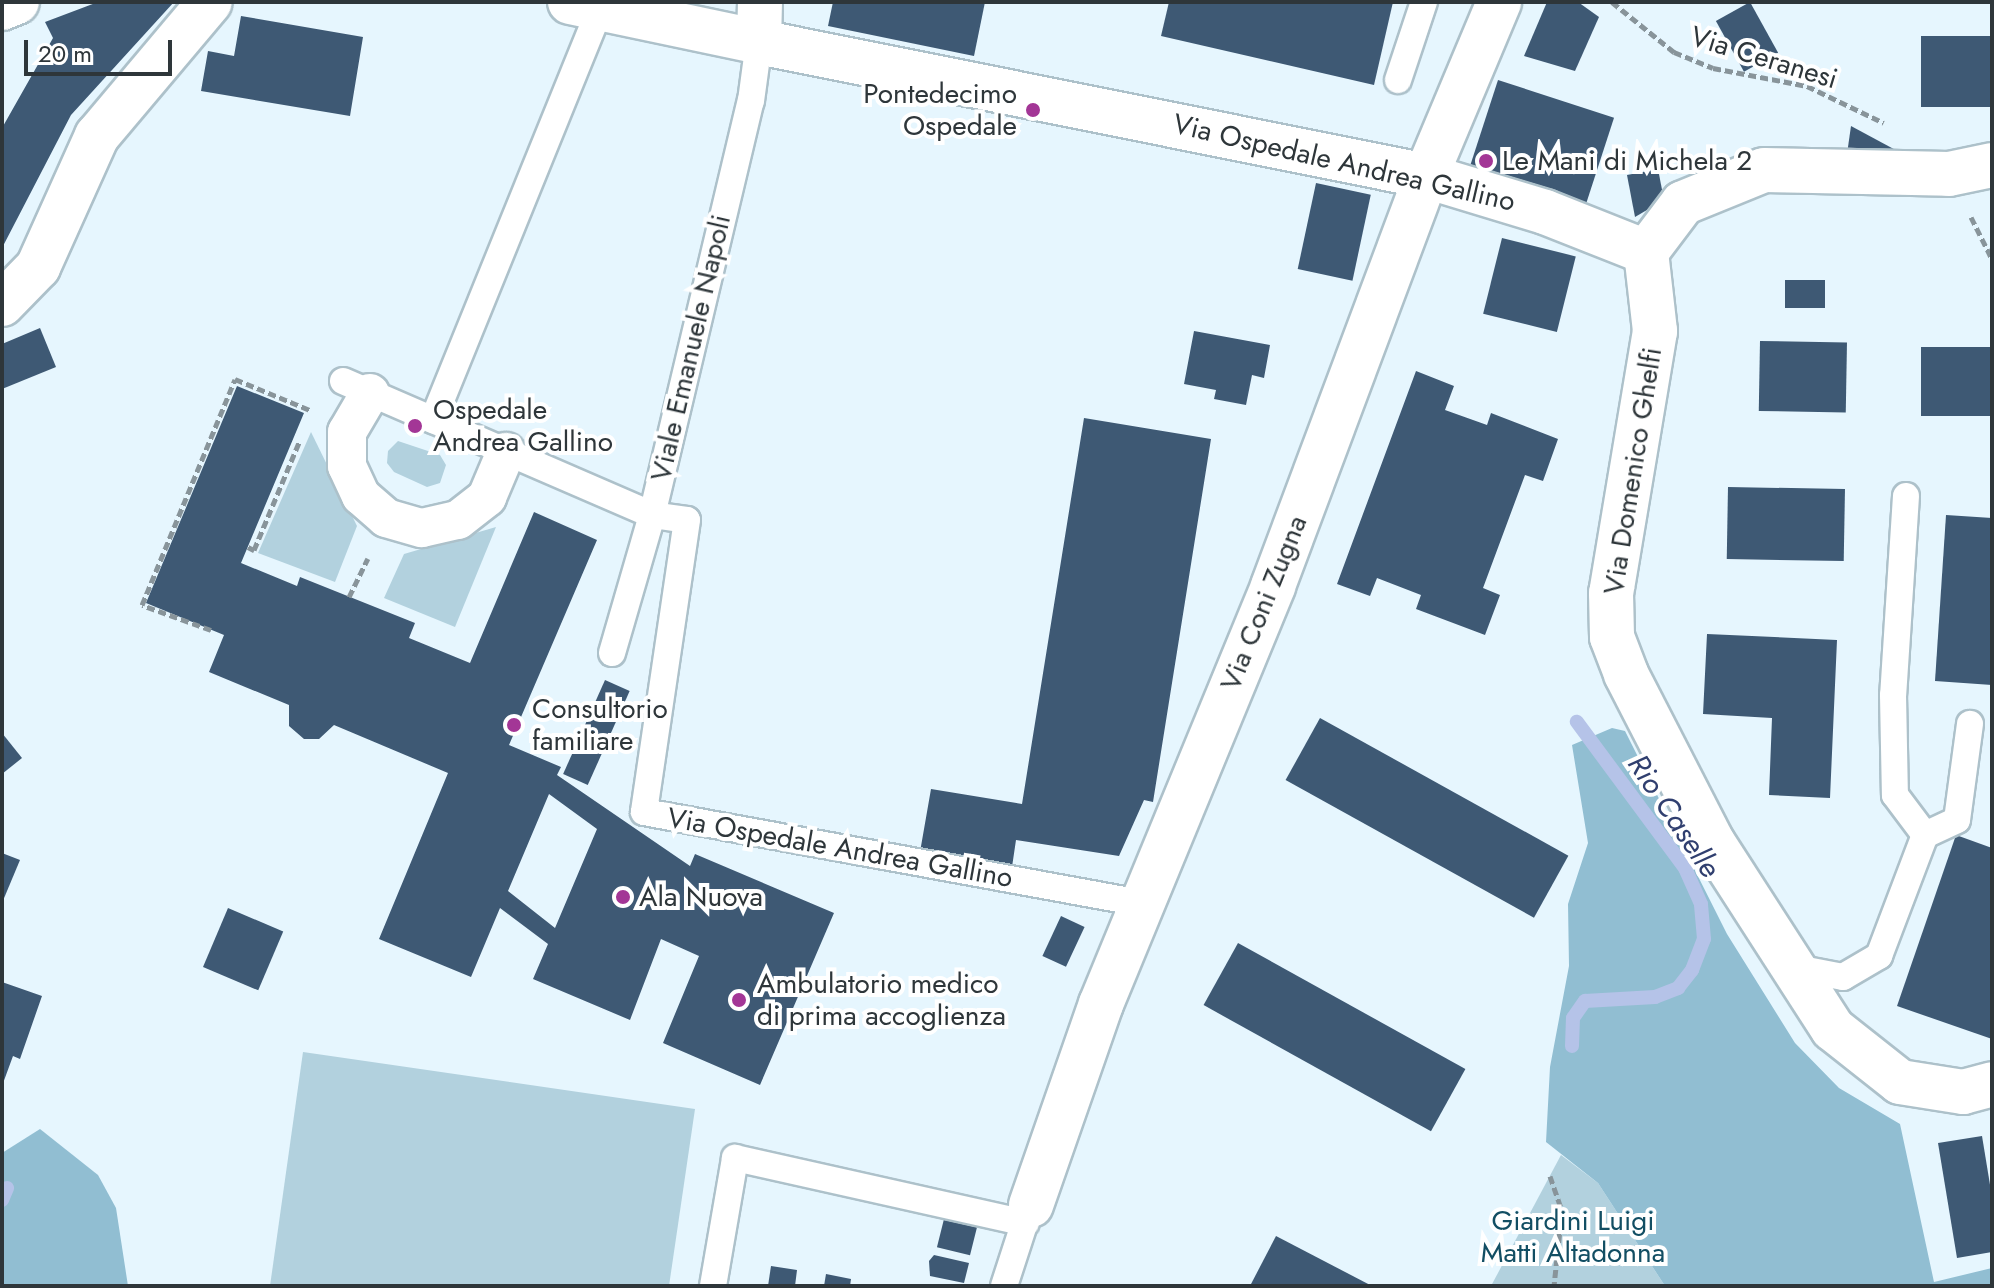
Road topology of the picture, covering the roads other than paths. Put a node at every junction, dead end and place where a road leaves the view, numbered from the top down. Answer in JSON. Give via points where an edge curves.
{"nodes":[{"id":1,"x":17,"y":2,"type":"edge"},
{"id":2,"x":210,"y":2,"type":"edge"},
{"id":3,"x":1424,"y":2,"type":"edge"},
{"id":4,"x":1499,"y":2,"type":"edge"},
{"id":5,"x":585,"y":5,"type":"edge"},
{"id":6,"x":2,"y":8,"type":"edge"},
{"id":7,"x":760,"y":22,"type":"edge"},
{"id":8,"x":1398,"y":80,"type":"dead end"},
{"id":9,"x":1992,"y":165,"type":"edge"},
{"id":10,"x":1426,"y":176,"type":"junction"},
{"id":11,"x":1646,"y":252,"type":"junction"},
{"id":12,"x":2,"y":304,"type":"edge"},
{"id":13,"x":356,"y":387,"type":"joint"},
{"id":14,"x":433,"y":420,"type":"junction"},
{"id":15,"x":506,"y":452,"type":"junction"},
{"id":16,"x":1906,"y":496,"type":"dead end"},
{"id":17,"x":652,"y":515,"type":"junction"},
{"id":18,"x":612,"y":653,"type":"dead end"},
{"id":19,"x":1970,"y":724,"type":"dead end"},
{"id":20,"x":1925,"y":835,"type":"junction"},
{"id":21,"x":1141,"y":903,"type":"junction"},
{"id":22,"x":1791,"y":967,"type":"junction"},
{"id":23,"x":1992,"y":1084,"type":"edge"},
{"id":24,"x":1029,"y":1214,"type":"junction"},
{"id":25,"x":713,"y":1286,"type":"edge"},
{"id":26,"x":1004,"y":1286,"type":"edge"}],
"edges":[{"from":1,"to":6,"type":"street"},
{"from":2,"to":12,"type":"street","via":[[97,136],[38,267]]},
{"from":3,"to":8,"type":"lane"},
{"from":4,"to":10,"type":"street","name":"Via Coni Zugna"},
{"from":5,"to":7,"type":"street","name":"Via Ospedale Andrea Gallino"},
{"from":5,"to":14,"type":"lane"},
{"from":7,"to":10,"type":"street","name":"Via Ospedale Andrea Gallino"},
{"from":7,"to":17,"type":"lane","name":"Viale Emanuele Napoli","via":[[751,101]]},
{"from":9,"to":11,"type":"street","via":[[1949,174],[1764,170],[1683,203]]},
{"from":10,"to":11,"type":"street","name":"Via Ospedale Andrea Gallino","via":[[1545,212]]},
{"from":10,"to":21,"type":"street","name":"Via Coni Zugna","via":[[1273,586]]},
{"from":11,"to":22,"type":"street","name":"Via Domenico Ghelfi","via":[[1655,331],[1611,593],[1612,637],[1713,843]]},
{"from":13,"to":14,"type":"lane","name":"Via Ospedale Andrea Gallino"},
{"from":13,"to":15,"type":"street","name":"Via Ospedale Andrea Gallino","via":[[347,466],[361,496],[386,518],[422,528],[458,520],[487,497]]},
{"from":14,"to":15,"type":"lane","name":"Via Ospedale Andrea Gallino"},
{"from":15,"to":17,"type":"lane","name":"Via Ospedale Andrea Gallino"},
{"from":16,"to":20,"type":"lane","via":[[1893,695],[1895,795]]},
{"from":17,"to":18,"type":"lane","name":"Viale Emanuele Napoli"},
{"from":17,"to":21,"type":"lane","name":"Via Ospedale Andrea Gallino","via":[[687,520],[644,812]]},
{"from":19,"to":20,"type":"lane","via":[[1957,820]]},
{"from":20,"to":22,"type":"lane","via":[[1879,956],[1843,977]]},
{"from":21,"to":24,"type":"street","name":"Via Coni Zugna"},
{"from":22,"to":23,"type":"street","name":"Via Domenico Ghelfi","via":[[1833,1029],[1900,1082],[1963,1092]]},
{"from":24,"to":25,"type":"lane","via":[[735,1158]]},
{"from":24,"to":26,"type":"lane"}]}
